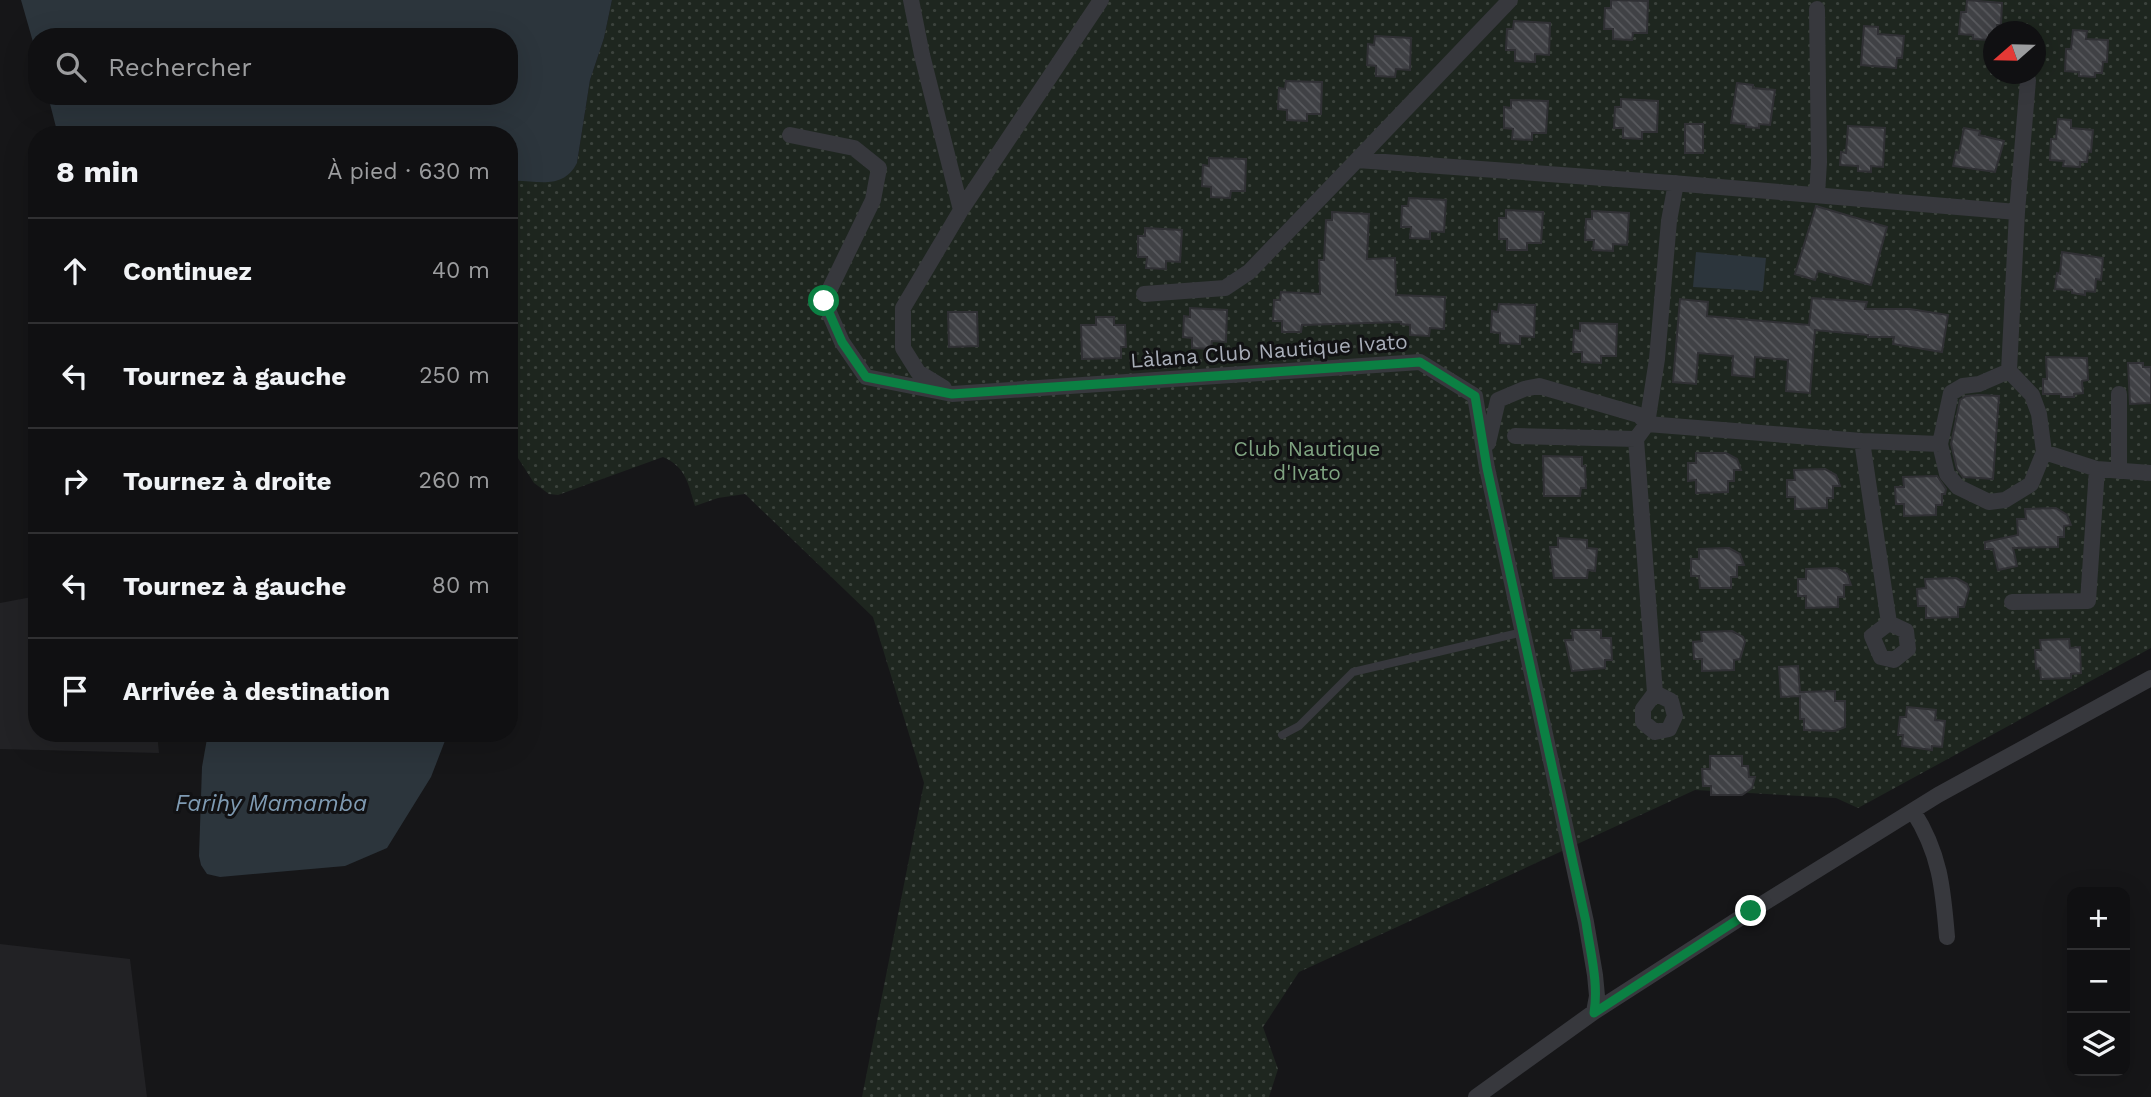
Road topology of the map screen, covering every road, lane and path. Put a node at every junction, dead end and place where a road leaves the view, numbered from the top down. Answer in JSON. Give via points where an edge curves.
{"nodes":[{"id":1,"x":911,"y":0,"type":"edge"},
{"id":2,"x":1101,"y":0,"type":"edge"},
{"id":3,"x":1510,"y":0,"type":"edge"},
{"id":4,"x":1817,"y":9,"type":"dead end"},
{"id":5,"x":2028,"y":84,"type":"edge"},
{"id":6,"x":790,"y":135,"type":"dead end"},
{"id":7,"x":1357,"y":160,"type":"junction"},
{"id":8,"x":1676,"y":183,"type":"junction"},
{"id":9,"x":1817,"y":195,"type":"junction"},
{"id":10,"x":961,"y":210,"type":"junction"},
{"id":11,"x":2017,"y":212,"type":"junction"},
{"id":12,"x":1144,"y":294,"type":"dead end"},
{"id":13,"x":2009,"y":371,"type":"junction"},
{"id":14,"x":952,"y":394,"type":"junction"},
{"id":15,"x":2119,"y":394,"type":"dead end"},
{"id":16,"x":1647,"y":424,"type":"junction"},
{"id":17,"x":1515,"y":436,"type":"dead end"},
{"id":18,"x":1636,"y":439,"type":"junction"},
{"id":19,"x":1862,"y":441,"type":"junction"},
{"id":20,"x":1940,"y":444,"type":"junction"},
{"id":21,"x":2044,"y":452,"type":"junction"},
{"id":22,"x":1486,"y":461,"type":"junction"},
{"id":23,"x":2097,"y":469,"type":"junction"},
{"id":24,"x":2119,"y":471,"type":"junction"},
{"id":25,"x":2151,"y":473,"type":"edge"},
{"id":26,"x":2012,"y":603,"type":"dead end"},
{"id":27,"x":1889,"y":623,"type":"dead end"},
{"id":28,"x":1523,"y":632,"type":"junction"},
{"id":29,"x":2151,"y":678,"type":"edge"},
{"id":30,"x":1656,"y":693,"type":"dead end"},
{"id":31,"x":1282,"y":734,"type":"dead end"},
{"id":32,"x":1913,"y":811,"type":"junction"},
{"id":33,"x":1947,"y":937,"type":"dead end"},
{"id":34,"x":1594,"y":1013,"type":"junction"},
{"id":35,"x":1476,"y":1097,"type":"edge"}],
"edges":[{"from":1,"to":10,"type":"street"},
{"from":2,"to":10,"type":"street"},
{"from":3,"to":7,"type":"street"},
{"from":4,"to":9,"type":"street"},
{"from":5,"to":11,"type":"street"},
{"from":6,"to":14,"type":"street","name":"Làlana Club Nautique Ivato","via":[[854,148],[879,168],[873,200],[824,301],[842,342],[866,377]]},
{"from":7,"to":8,"type":"street"},
{"from":7,"to":12,"type":"street","via":[[1249,272],[1225,288]]},
{"from":8,"to":9,"type":"street"},
{"from":8,"to":16,"type":"street"},
{"from":9,"to":11,"type":"street"},
{"from":10,"to":14,"type":"street","via":[[903,308],[903,348],[918,372]]},
{"from":11,"to":13,"type":"street"},
{"from":13,"to":20,"type":"street","via":[[1951,393]]},
{"from":13,"to":21,"type":"street","via":[[2032,395]]},
{"from":14,"to":22,"type":"street","name":"Làlana Club Nautique Ivato","via":[[1420,362],[1475,396]]},
{"from":15,"to":24,"type":"street"},
{"from":16,"to":18,"type":"street"},
{"from":16,"to":19,"type":"street"},
{"from":16,"to":22,"type":"street","via":[[1639,415],[1597,402],[1539,386],[1524,389],[1498,400]]},
{"from":17,"to":18,"type":"street"},
{"from":18,"to":30,"type":"street"},
{"from":19,"to":20,"type":"street"},
{"from":19,"to":27,"type":"street"},
{"from":20,"to":21,"type":"street","via":[[1952,481],[1989,502],[2005,500],[2031,484]]},
{"from":21,"to":23,"type":"street"},
{"from":22,"to":28,"type":"street","name":"Làlana Club Nautique Ivato"},
{"from":23,"to":24,"type":"street"},
{"from":23,"to":26,"type":"street","via":[[2088,601]]},
{"from":24,"to":25,"type":"street"},
{"from":28,"to":31,"type":"lane","via":[[1353,671],[1299,726]]},
{"from":28,"to":34,"type":"street","name":"Làlana Club Nautique Ivato","via":[[1586,922],[1597,996]]},
{"from":29,"to":32,"type":"street"},
{"from":32,"to":33,"type":"street","via":[[1937,860]]},
{"from":32,"to":34,"type":"street"},
{"from":34,"to":35,"type":"street"}]}
